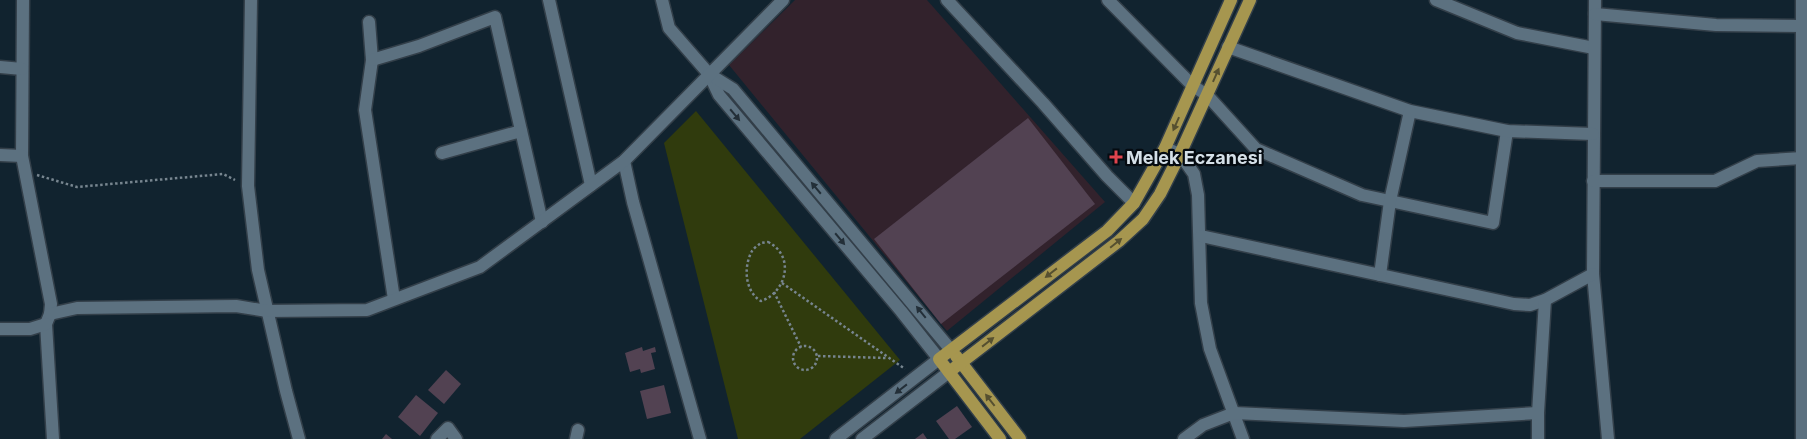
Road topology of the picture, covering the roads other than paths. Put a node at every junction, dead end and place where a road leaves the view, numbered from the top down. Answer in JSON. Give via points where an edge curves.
{"nodes":[{"id":1,"x":22,"y":0,"type":"edge"},
{"id":2,"x":251,"y":0,"type":"edge"},
{"id":3,"x":549,"y":0,"type":"edge"},
{"id":4,"x":662,"y":0,"type":"edge"},
{"id":5,"x":783,"y":0,"type":"edge"},
{"id":6,"x":947,"y":0,"type":"edge"},
{"id":7,"x":1108,"y":0,"type":"edge"},
{"id":8,"x":1231,"y":0,"type":"edge"},
{"id":9,"x":1250,"y":0,"type":"edge"},
{"id":10,"x":1436,"y":0,"type":"edge"},
{"id":11,"x":1595,"y":0,"type":"edge"},
{"id":12,"x":1802,"y":0,"type":"edge"},
{"id":13,"x":1595,"y":14,"type":"junction"},
{"id":14,"x":369,"y":22,"type":"dead end"},
{"id":15,"x":1802,"y":26,"type":"junction"},
{"id":16,"x":1228,"y":47,"type":"junction"},
{"id":17,"x":1594,"y":48,"type":"junction"},
{"id":18,"x":372,"y":60,"type":"junction"},
{"id":19,"x":0,"y":66,"type":"edge"},
{"id":20,"x":22,"y":69,"type":"junction"},
{"id":21,"x":709,"y":74,"type":"junction"},
{"id":22,"x":1193,"y":86,"type":"junction"},
{"id":23,"x":1207,"y":95,"type":"junction"},
{"id":24,"x":1410,"y":111,"type":"junction"},
{"id":25,"x":1507,"y":130,"type":"junction"},
{"id":26,"x":521,"y":131,"type":"junction"},
{"id":27,"x":1593,"y":134,"type":"junction"},
{"id":28,"x":1165,"y":148,"type":"junction"},
{"id":29,"x":442,"y":153,"type":"dead end"},
{"id":30,"x":1180,"y":154,"type":"junction"},
{"id":31,"x":0,"y":155,"type":"edge"},
{"id":32,"x":22,"y":156,"type":"junction"},
{"id":33,"x":1802,"y":158,"type":"junction"},
{"id":34,"x":624,"y":160,"type":"junction"},
{"id":35,"x":1593,"y":181,"type":"junction"},
{"id":36,"x":590,"y":185,"type":"junction"},
{"id":37,"x":1390,"y":201,"type":"junction"},
{"id":38,"x":1134,"y":203,"type":"junction"},
{"id":39,"x":542,"y":222,"type":"junction"},
{"id":40,"x":1201,"y":236,"type":"junction"},
{"id":41,"x":1593,"y":274,"type":"junction"},
{"id":42,"x":1380,"y":275,"type":"junction"},
{"id":43,"x":1804,"y":298,"type":"edge"},
{"id":44,"x":394,"y":300,"type":"junction"},
{"id":45,"x":1545,"y":300,"type":"junction"},
{"id":46,"x":267,"y":311,"type":"junction"},
{"id":47,"x":48,"y":319,"type":"junction"},
{"id":48,"x":0,"y":329,"type":"edge"},
{"id":49,"x":951,"y":350,"type":"junction"},
{"id":50,"x":940,"y":359,"type":"junction"},
{"id":51,"x":961,"y":362,"type":"junction"},
{"id":52,"x":949,"y":372,"type":"junction"},
{"id":53,"x":1234,"y":413,"type":"junction"},
{"id":54,"x":1538,"y":413,"type":"junction"},
{"id":55,"x":1804,"y":417,"type":"edge"},
{"id":56,"x":53,"y":439,"type":"edge"},
{"id":57,"x":299,"y":439,"type":"edge"},
{"id":58,"x":437,"y":439,"type":"edge"},
{"id":59,"x":456,"y":439,"type":"edge"},
{"id":60,"x":700,"y":439,"type":"edge"},
{"id":61,"x":836,"y":439,"type":"edge"},
{"id":62,"x":862,"y":439,"type":"edge"},
{"id":63,"x":1000,"y":439,"type":"edge"},
{"id":64,"x":1020,"y":439,"type":"edge"},
{"id":65,"x":1184,"y":439,"type":"edge"},
{"id":66,"x":1242,"y":439,"type":"edge"},
{"id":67,"x":1538,"y":439,"type":"edge"},
{"id":68,"x":1608,"y":439,"type":"edge"},
{"id":69,"x":1802,"y":439,"type":"edge"}],
"edges":[{"from":1,"to":20,"type":"street"},
{"from":2,"to":46,"type":"street","via":[[248,186],[258,270]]},
{"from":3,"to":36,"type":"street"},
{"from":4,"to":21,"type":"street","via":[[668,28]]},
{"from":5,"to":21,"type":"street"},
{"from":6,"to":38,"type":"street"},
{"from":7,"to":22,"type":"street"},
{"from":8,"to":22,"type":"main road"},
{"from":9,"to":16,"type":"main road"},
{"from":10,"to":17,"type":"street","via":[[1517,33]]},
{"from":11,"to":13,"type":"street"},
{"from":12,"to":15,"type":"street"},
{"from":13,"to":15,"type":"street","via":[[1716,25]]},
{"from":13,"to":17,"type":"street"},
{"from":14,"to":18,"type":"street"},
{"from":15,"to":33,"type":"street"},
{"from":23,"to":16,"type":"main road","one_way":true},
{"from":16,"to":24,"type":"street"},
{"from":17,"to":27,"type":"street"},
{"from":18,"to":26,"type":"street","via":[[495,17]]},
{"from":18,"to":44,"type":"street","via":[[365,110]]},
{"from":19,"to":20,"type":"street"},
{"from":20,"to":32,"type":"street"},
{"from":21,"to":34,"type":"street"},
{"from":49,"to":21,"type":"street","one_way":true,"via":[[733,89]]},
{"from":21,"to":50,"type":"street","one_way":true,"via":[[719,96]]},
{"from":22,"to":23,"type":"street"},
{"from":22,"to":28,"type":"main road","one_way":true},
{"from":23,"to":30,"type":"main road"},
{"from":23,"to":37,"type":"street","via":[[1256,149],[1362,195]]},
{"from":24,"to":25,"type":"street"},
{"from":24,"to":37,"type":"street"},
{"from":25,"to":27,"type":"street"},
{"from":25,"to":37,"type":"street","via":[[1492,223]]},
{"from":26,"to":29,"type":"street"},
{"from":26,"to":39,"type":"street"},
{"from":27,"to":35,"type":"street"},
{"from":28,"to":30,"type":"street"},
{"from":28,"to":38,"type":"main road"},
{"from":30,"to":40,"type":"street","via":[[1194,174]]},
{"from":51,"to":30,"type":"main road","one_way":true,"via":[[1143,219]]},
{"from":31,"to":32,"type":"street"},
{"from":32,"to":47,"type":"street","via":[[51,304]]},
{"from":33,"to":35,"type":"street","via":[[1757,161],[1715,181]]},
{"from":33,"to":43,"type":"street"},
{"from":34,"to":36,"type":"street"},
{"from":34,"to":60,"type":"street"},
{"from":35,"to":41,"type":"street"},
{"from":36,"to":39,"type":"street"},
{"from":37,"to":42,"type":"street"},
{"from":38,"to":49,"type":"main road","one_way":true,"via":[[1107,230]]},
{"from":39,"to":44,"type":"street","via":[[480,267]]},
{"from":40,"to":42,"type":"street"},
{"from":40,"to":53,"type":"street","via":[[1201,303],[1210,348]]},
{"from":41,"to":45,"type":"street"},
{"from":41,"to":68,"type":"street"},
{"from":42,"to":45,"type":"street","via":[[1514,304],[1530,305]]},
{"from":43,"to":55,"type":"street"},
{"from":44,"to":46,"type":"street","via":[[368,310]]},
{"from":45,"to":54,"type":"street"},
{"from":46,"to":47,"type":"street","via":[[236,306],[77,308]]},
{"from":46,"to":57,"type":"street"},
{"from":47,"to":48,"type":"street","via":[[30,329]]},
{"from":47,"to":56,"type":"street"},
{"from":49,"to":50,"type":"main road"},
{"from":49,"to":51,"type":"main road"},
{"from":50,"to":52,"type":"main road"},
{"from":50,"to":61,"type":"street","one_way":true},
{"from":51,"to":52,"type":"main road"},
{"from":64,"to":51,"type":"main road","one_way":true},
{"from":52,"to":62,"type":"street"},
{"from":52,"to":63,"type":"main road"},
{"from":53,"to":54,"type":"street","via":[[1404,421]]},
{"from":53,"to":65,"type":"street","via":[[1203,426]]},
{"from":53,"to":66,"type":"street"},
{"from":54,"to":67,"type":"street"},
{"from":55,"to":69,"type":"street"},
{"from":58,"to":59,"type":"street","via":[[448,428]]}]}
